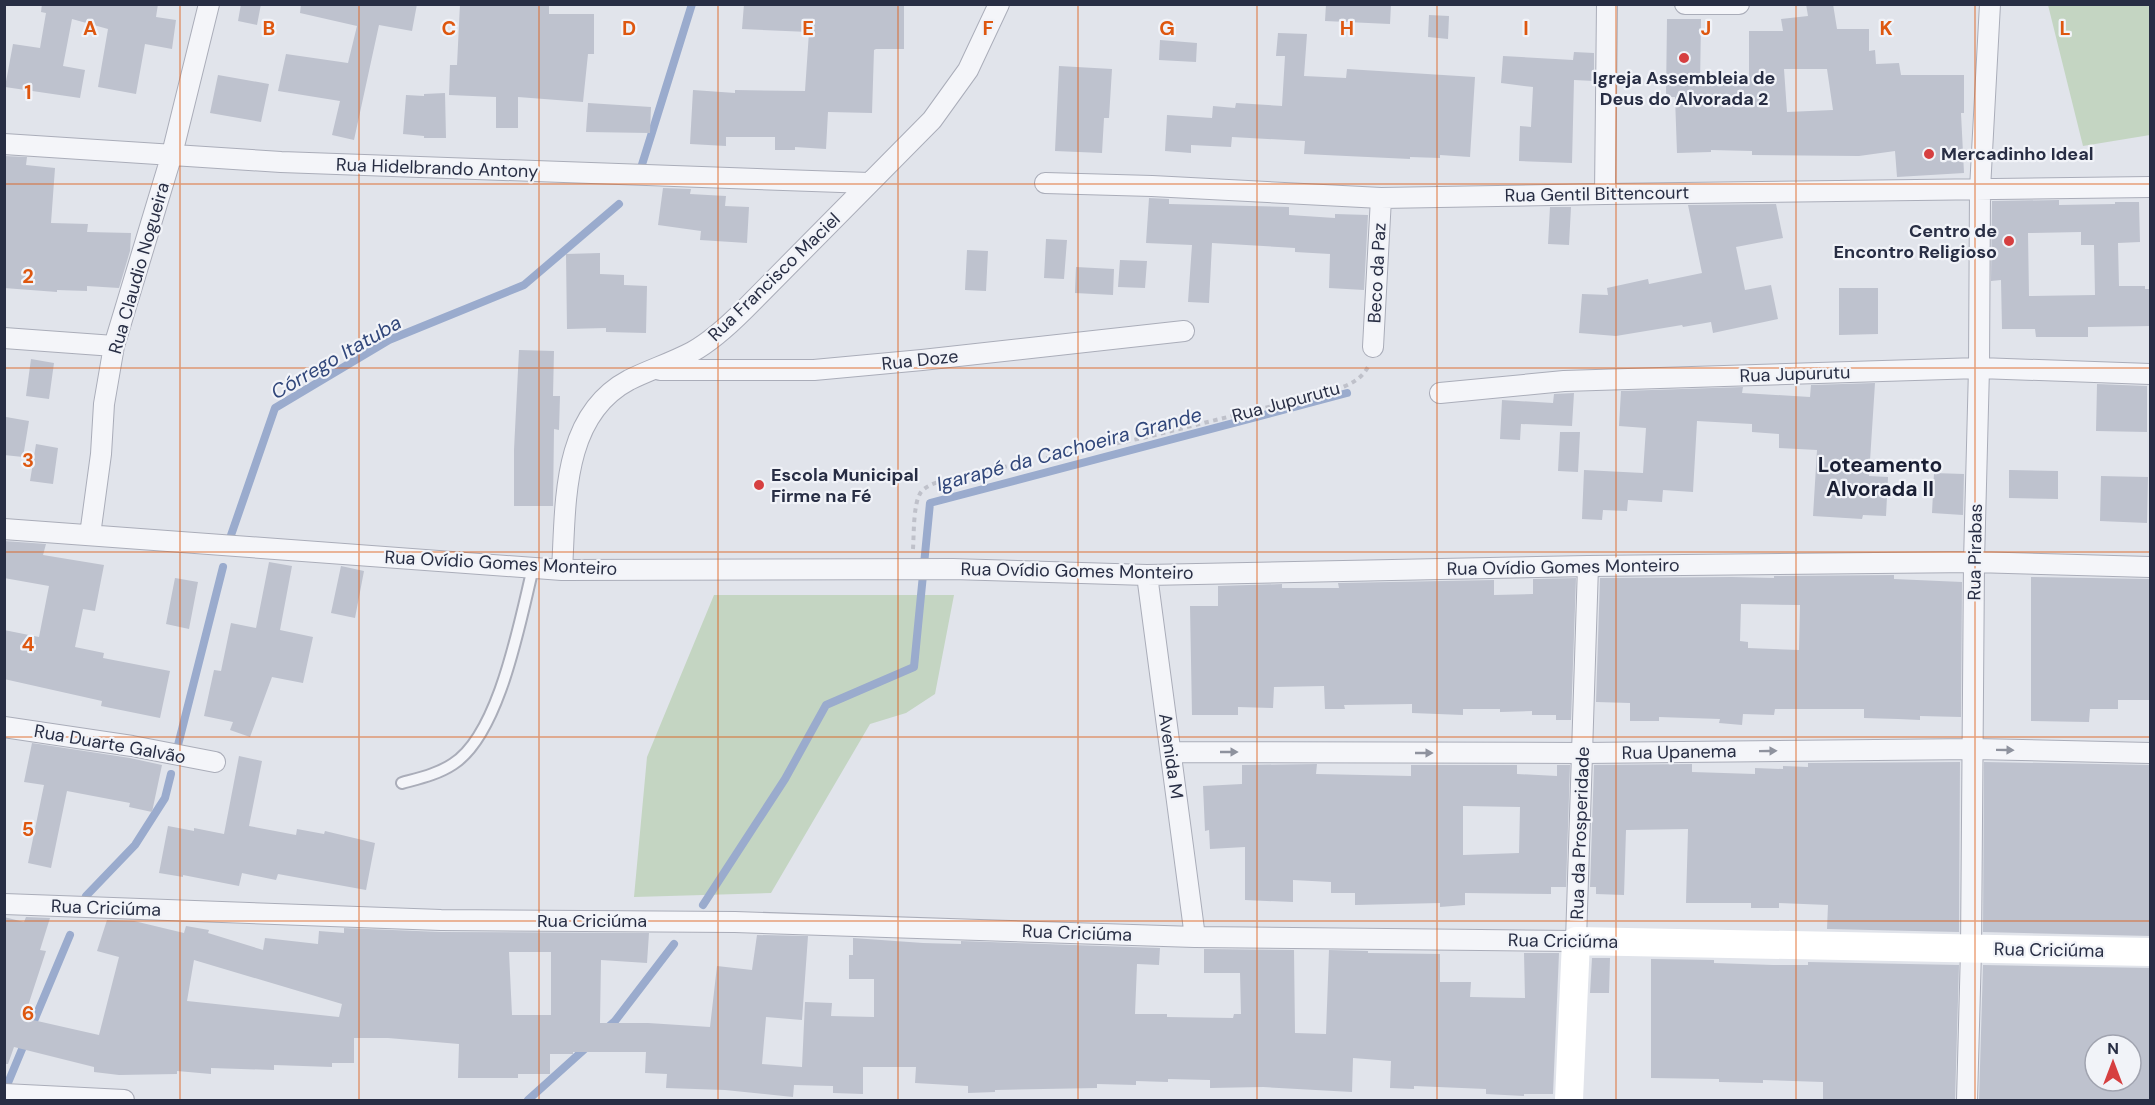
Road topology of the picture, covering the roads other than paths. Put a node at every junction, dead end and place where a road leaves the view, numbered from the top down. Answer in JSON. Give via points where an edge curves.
{"nodes":[{"id":1,"x":208,"y":4,"type":"edge"},
{"id":2,"x":999,"y":4,"type":"edge"},
{"id":3,"x":1607,"y":4,"type":"edge"},
{"id":4,"x":1685,"y":4,"type":"edge"},
{"id":5,"x":1739,"y":4,"type":"edge"},
{"id":6,"x":1990,"y":4,"type":"edge"},
{"id":7,"x":4,"y":144,"type":"edge"},
{"id":8,"x":172,"y":154,"type":"junction"},
{"id":9,"x":869,"y":183,"type":"junction"},
{"id":10,"x":1045,"y":183,"type":"dead end"},
{"id":11,"x":2151,"y":187,"type":"edge"},
{"id":12,"x":1980,"y":189,"type":"junction"},
{"id":13,"x":1605,"y":194,"type":"junction"},
{"id":14,"x":1381,"y":198,"type":"junction"},
{"id":15,"x":1184,"y":331,"type":"dead end"},
{"id":16,"x":4,"y":338,"type":"edge"},
{"id":17,"x":114,"y":346,"type":"junction"},
{"id":18,"x":1373,"y":347,"type":"road end"},
{"id":19,"x":1979,"y":368,"type":"junction"},
{"id":20,"x":654,"y":370,"type":"junction"},
{"id":21,"x":2151,"y":374,"type":"edge"},
{"id":22,"x":1440,"y":393,"type":"dead end"},
{"id":23,"x":4,"y":529,"type":"edge"},
{"id":24,"x":90,"y":535,"type":"junction"},
{"id":25,"x":1974,"y":562,"type":"junction"},
{"id":26,"x":1588,"y":566,"type":"junction"},
{"id":27,"x":2151,"y":567,"type":"edge"},
{"id":28,"x":533,"y":568,"type":"junction"},
{"id":29,"x":562,"y":570,"type":"junction"},
{"id":30,"x":1147,"y":575,"type":"junction"},
{"id":31,"x":4,"y":727,"type":"edge"},
{"id":32,"x":1974,"y":749,"type":"junction"},
{"id":33,"x":1171,"y":752,"type":"junction"},
{"id":34,"x":1583,"y":753,"type":"junction"},
{"id":35,"x":2151,"y":753,"type":"edge"},
{"id":36,"x":215,"y":762,"type":"dead end"},
{"id":37,"x":402,"y":783,"type":"dead end"},
{"id":38,"x":4,"y":904,"type":"edge"},
{"id":39,"x":1195,"y":937,"type":"junction"},
{"id":40,"x":1576,"y":941,"type":"junction"},
{"id":41,"x":1971,"y":950,"type":"junction"},
{"id":42,"x":2151,"y":952,"type":"edge"},
{"id":43,"x":4,"y":1094,"type":"edge"},
{"id":44,"x":124,"y":1101,"type":"edge"},
{"id":45,"x":1569,"y":1101,"type":"edge"},
{"id":46,"x":1967,"y":1101,"type":"edge"}],
"edges":[{"from":1,"to":8,"type":"street","name":"Rua Claudio Nogueira"},
{"from":2,"to":9,"type":"street","name":"Rua Francisco Maciel","via":[[968,70],[932,120]]},
{"from":3,"to":13,"type":"street"},
{"from":4,"to":5,"type":"street"},
{"from":6,"to":12,"type":"street","name":"Rua Pirabas"},
{"from":7,"to":8,"type":"street","name":"Rua Hidelbrando Antony"},
{"from":8,"to":9,"type":"street","name":"Rua Hidelbrando Antony","via":[[281,162]]},
{"from":8,"to":17,"type":"street","name":"Rua Claudio Nogueira"},
{"from":9,"to":20,"type":"street","name":"Rua Francisco Maciel","via":[[720,333]]},
{"from":10,"to":14,"type":"street","name":"Rua Gentil Bittencourt"},
{"from":11,"to":12,"type":"street","name":"Rua Gentil Bittencourt"},
{"from":12,"to":13,"type":"street","name":"Rua Gentil Bittencourt"},
{"from":12,"to":19,"type":"street","name":"Rua Pirabas"},
{"from":13,"to":14,"type":"street","name":"Rua Gentil Bittencourt"},
{"from":14,"to":18,"type":"street","name":"Beco da Paz"},
{"from":15,"to":20,"type":"street","name":"Rua Doze","via":[[814,370]]},
{"from":16,"to":17,"type":"street"},
{"from":17,"to":24,"type":"street","name":"Rua Claudio Nogueira"},
{"from":19,"to":21,"type":"street","name":"Rua Jupurutu"},
{"from":19,"to":22,"type":"street","name":"Rua Jupurutu","via":[[1564,381]]},
{"from":19,"to":25,"type":"street","name":"Rua Pirabas"},
{"from":20,"to":29,"type":"street","name":"Rua Francisco Maciel","via":[[610,392],[591,413],[577,442],[566,488]]},
{"from":23,"to":24,"type":"street","name":"Rua Ovídio Gomes Monteiro"},
{"from":24,"to":28,"type":"street","name":"Rua Ovídio Gomes Monteiro"},
{"from":25,"to":26,"type":"street","name":"Rua Ovídio Gomes Monteiro"},
{"from":25,"to":27,"type":"street","name":"Rua Ovídio Gomes Monteiro"},
{"from":25,"to":32,"type":"street","name":"Rua Pirabas"},
{"from":26,"to":30,"type":"street","name":"Rua Ovídio Gomes Monteiro"},
{"from":26,"to":34,"type":"street","name":"Rua da Prosperidade"},
{"from":28,"to":29,"type":"street","name":"Rua Ovídio Gomes Monteiro"},
{"from":28,"to":37,"type":"lane","via":[[506,672],[487,723],[473,746],[454,763],[429,776]]},
{"from":29,"to":30,"type":"street","name":"Rua Ovídio Gomes Monteiro","via":[[953,569]]},
{"from":30,"to":33,"type":"street","name":"Avenida M"},
{"from":31,"to":36,"type":"street","name":"Rua Duarte Galvão"},
{"from":34,"to":32,"type":"street","name":"Rua Upanema","one_way":true},
{"from":32,"to":35,"type":"street","name":"Rua Upanema","one_way":true},
{"from":32,"to":41,"type":"street","name":"Rua Pirabas"},
{"from":33,"to":34,"type":"street","name":"Rua Upanema","one_way":true},
{"from":33,"to":39,"type":"street","name":"Avenida M"},
{"from":34,"to":40,"type":"street","name":"Rua da Prosperidade"},
{"from":38,"to":39,"type":"street","name":"Rua Criciúma","via":[[441,920],[735,922]]},
{"from":39,"to":40,"type":"street","name":"Rua Criciúma"},
{"from":40,"to":41,"type":"street","name":"Rua Criciúma"},
{"from":40,"to":45,"type":"street","name":"Rua da Prosperidade"},
{"from":41,"to":42,"type":"street","name":"Rua Criciúma"},
{"from":41,"to":46,"type":"street","name":"Rua Pirabas"},
{"from":43,"to":44,"type":"street"}]}
